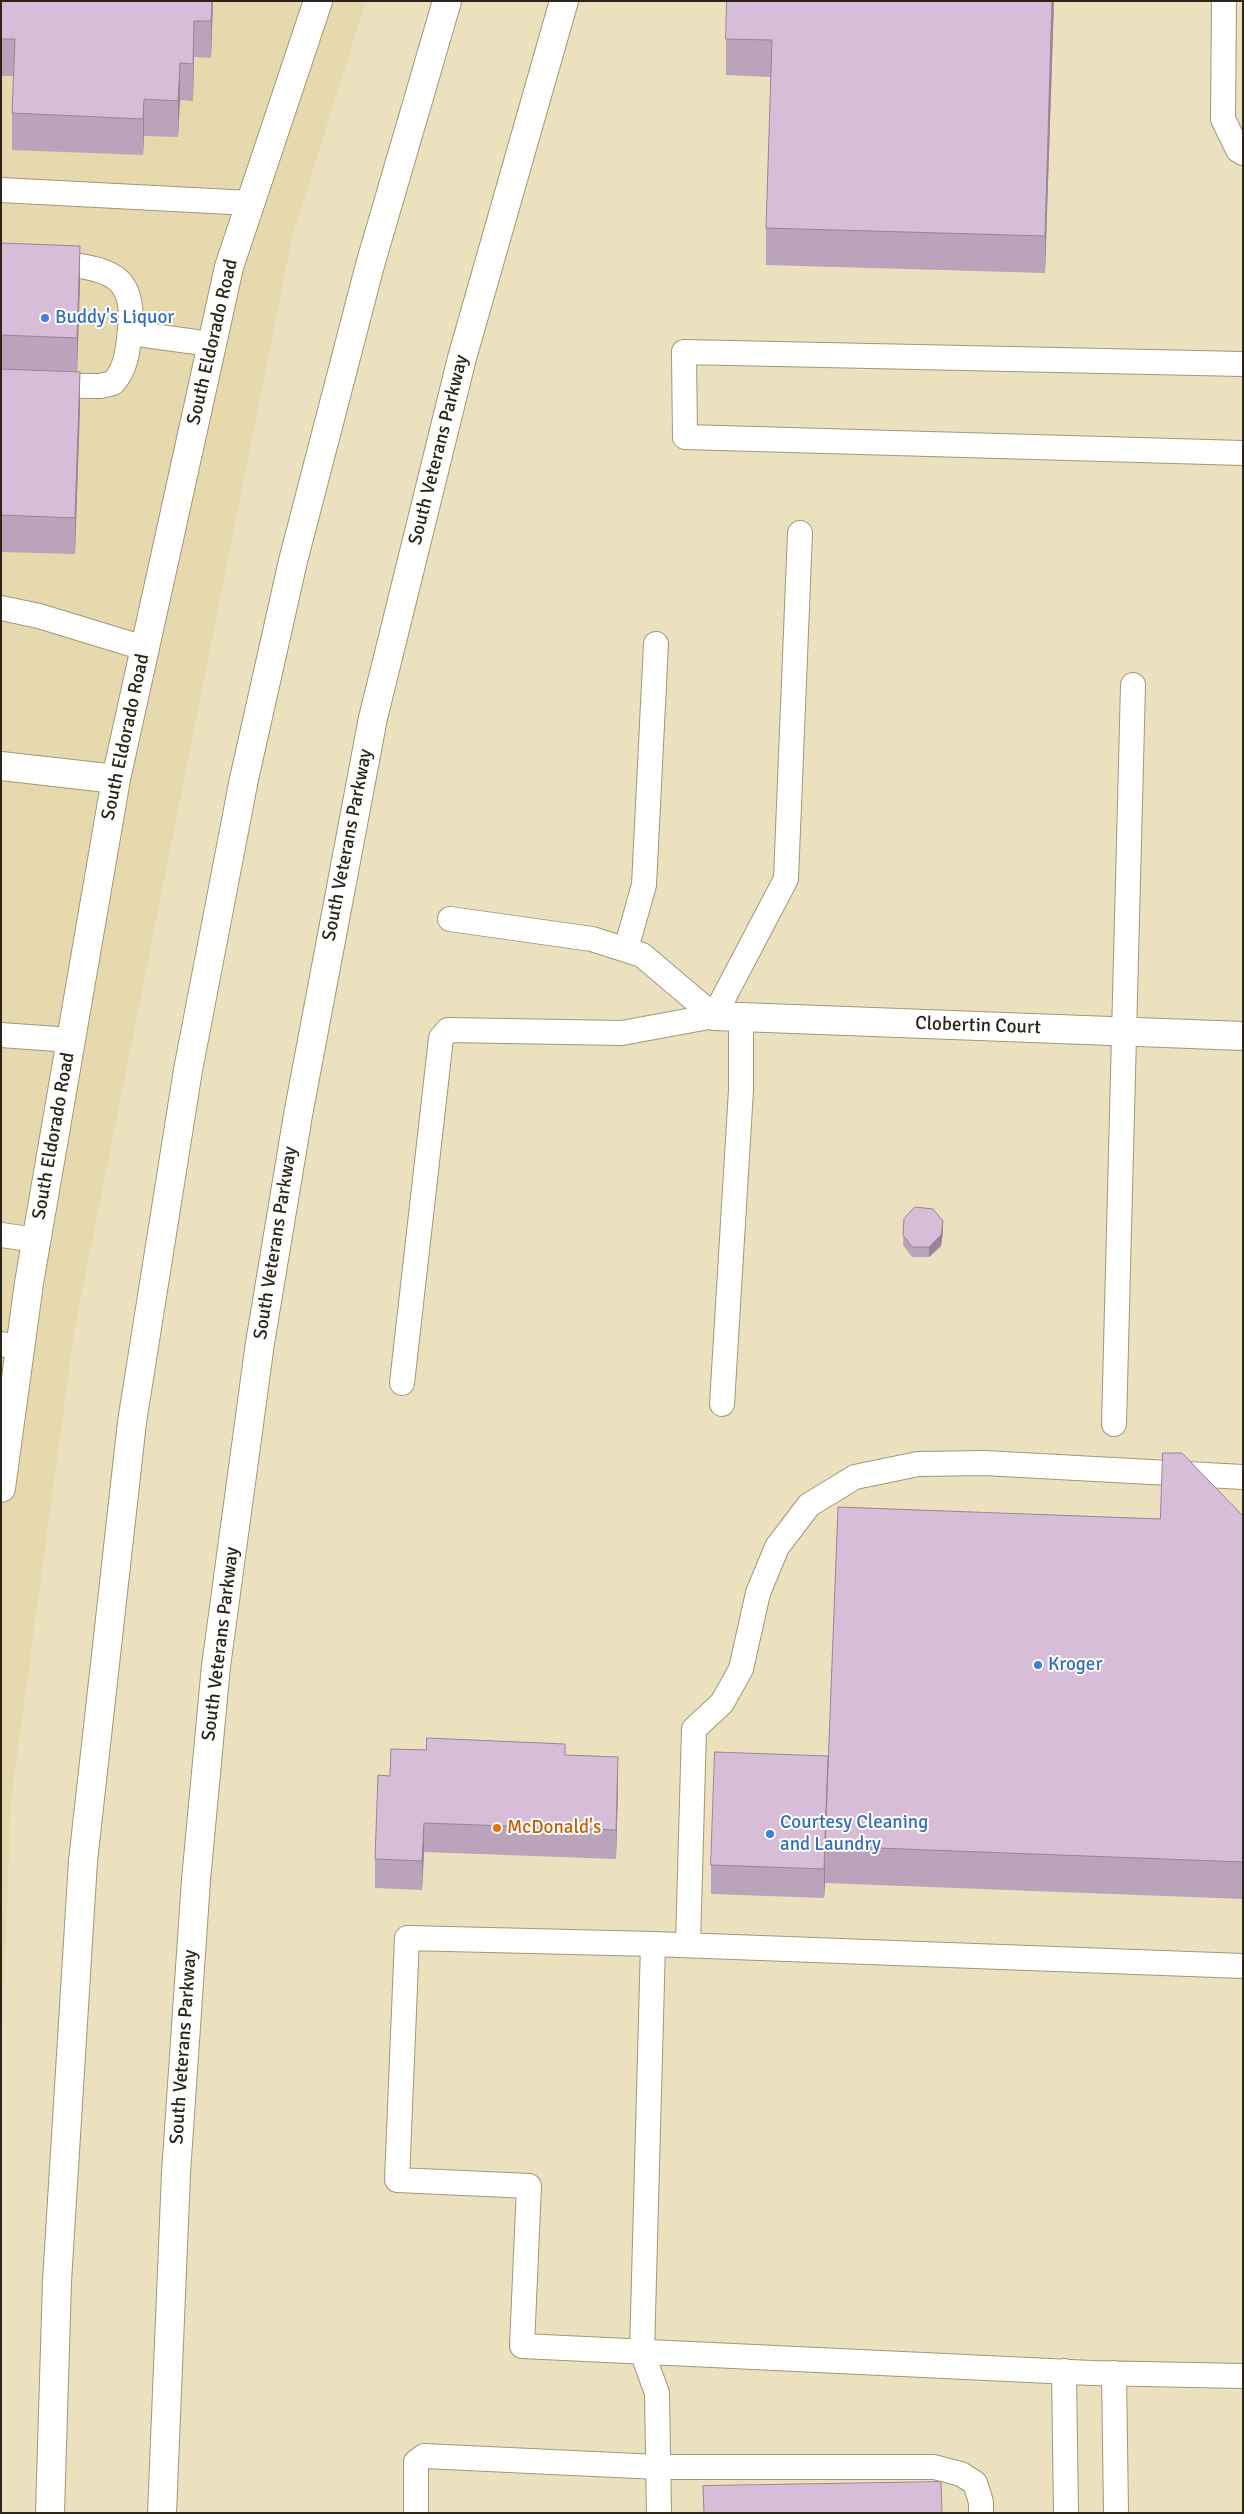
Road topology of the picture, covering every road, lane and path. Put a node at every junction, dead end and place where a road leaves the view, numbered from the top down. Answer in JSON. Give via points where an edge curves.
{"nodes":[{"id":1,"x":318,"y":1,"type":"edge"},
{"id":2,"x":447,"y":1,"type":"edge"},
{"id":3,"x":564,"y":1,"type":"edge"},
{"id":4,"x":1224,"y":1,"type":"edge"},
{"id":5,"x":1243,"y":153,"type":"edge"},
{"id":6,"x":1,"y":190,"type":"edge"},
{"id":7,"x":250,"y":203,"type":"junction"},
{"id":8,"x":1,"y":262,"type":"edge"},
{"id":9,"x":130,"y":333,"type":"junction"},
{"id":10,"x":211,"y":344,"type":"junction"},
{"id":11,"x":1243,"y":364,"type":"edge"},
{"id":12,"x":1,"y":385,"type":"edge"},
{"id":13,"x":1243,"y":453,"type":"edge"},
{"id":14,"x":800,"y":533,"type":"dead end"},
{"id":15,"x":1,"y":608,"type":"edge"},
{"id":16,"x":656,"y":644,"type":"dead end"},
{"id":17,"x":144,"y":648,"type":"junction"},
{"id":18,"x":1133,"y":686,"type":"dead end"},
{"id":19,"x":1,"y":766,"type":"edge"},
{"id":20,"x":116,"y":779,"type":"junction"},
{"id":21,"x":450,"y":919,"type":"dead end"},
{"id":22,"x":626,"y":949,"type":"junction"},
{"id":23,"x":714,"y":1016,"type":"junction"},
{"id":24,"x":741,"y":1017,"type":"junction"},
{"id":25,"x":1123,"y":1032,"type":"junction"},
{"id":26,"x":1,"y":1035,"type":"edge"},
{"id":27,"x":1243,"y":1036,"type":"edge"},
{"id":28,"x":71,"y":1040,"type":"junction"},
{"id":29,"x":1,"y":1235,"type":"edge"},
{"id":30,"x":36,"y":1240,"type":"junction"},
{"id":31,"x":11,"y":1346,"type":"edge"},
{"id":32,"x":402,"y":1384,"type":"dead end"},
{"id":33,"x":722,"y":1404,"type":"dead end"},
{"id":34,"x":1114,"y":1424,"type":"dead end"},
{"id":35,"x":1243,"y":1477,"type":"edge"},
{"id":36,"x":1,"y":1488,"type":"edge"},
{"id":37,"x":653,"y":1944,"type":"junction"},
{"id":38,"x":688,"y":1945,"type":"junction"},
{"id":39,"x":1243,"y":1966,"type":"edge"},
{"id":40,"x":642,"y":2352,"type":"junction"},
{"id":41,"x":1064,"y":2371,"type":"junction"},
{"id":42,"x":1114,"y":2373,"type":"junction"},
{"id":43,"x":1243,"y":2376,"type":"edge"},
{"id":44,"x":658,"y":2467,"type":"junction"},
{"id":45,"x":50,"y":2513,"type":"edge"},
{"id":46,"x":162,"y":2513,"type":"edge"},
{"id":47,"x":416,"y":2513,"type":"edge"},
{"id":48,"x":659,"y":2513,"type":"edge"},
{"id":49,"x":981,"y":2513,"type":"edge"},
{"id":50,"x":1066,"y":2513,"type":"edge"},
{"id":51,"x":1116,"y":2513,"type":"edge"}],
"edges":[{"from":1,"to":7,"type":"main road","name":"South Eldorado Road"},
{"from":2,"to":45,"type":"main road","via":[[370,264],[293,561],[244,779],[188,1070],[138,1383],[83,1861],[57,2281]]},
{"from":3,"to":46,"type":"main road","name":"South Veterans Parkway","via":[[462,358],[373,718],[299,1105],[260,1343],[216,1666],[196,1880],[176,2173]]},
{"from":4,"to":5,"type":"lane","via":[[1223,119],[1238,150]]},
{"from":6,"to":7,"type":"lane"},
{"from":7,"to":10,"type":"main road","name":"South Eldorado Road","via":[[229,267]]},
{"from":8,"to":9,"type":"lane","via":[[60,264],[115,277],[125,288],[131,305]]},
{"from":9,"to":10,"type":"lane"},
{"from":9,"to":12,"type":"lane","via":[[122,369],[109,385]]},
{"from":10,"to":17,"type":"main road","name":"South Eldorado Road"},
{"from":11,"to":13,"type":"lane","via":[[684,352],[685,437]]},
{"from":14,"to":23,"type":"lane","via":[[786,879]]},
{"from":15,"to":17,"type":"lane","via":[[39,616]]},
{"from":16,"to":22,"type":"lane","via":[[644,885]]},
{"from":17,"to":20,"type":"main road","name":"South Eldorado Road"},
{"from":18,"to":25,"type":"lane"},
{"from":19,"to":20,"type":"main road"},
{"from":20,"to":28,"type":"main road","name":"South Eldorado Road"},
{"from":21,"to":22,"type":"lane","via":[[592,939]]},
{"from":22,"to":23,"type":"lane","via":[[642,954]]},
{"from":23,"to":24,"type":"main road","name":"Clobertin Court"},
{"from":23,"to":32,"type":"lane","via":[[622,1033],[448,1030],[444,1034]]},
{"from":24,"to":25,"type":"main road","name":"Clobertin Court"},
{"from":24,"to":33,"type":"lane","via":[[741,1090]]},
{"from":25,"to":27,"type":"main road","name":"Clobertin Court"},
{"from":25,"to":34,"type":"lane"},
{"from":26,"to":28,"type":"lane"},
{"from":28,"to":30,"type":"main road","name":"South Eldorado Road"},
{"from":29,"to":30,"type":"lane"},
{"from":30,"to":31,"type":"main road","name":"South Eldorado Road"},
{"from":31,"to":36,"type":"main road","name":"South Eldorado Road"},
{"from":35,"to":38,"type":"lane","via":[[984,1463],[918,1464],[854,1477],[809,1505],[777,1547],[758,1593],[741,1668],[722,1703],[694,1729]]},
{"from":37,"to":38,"type":"lane"},
{"from":37,"to":40,"type":"lane"},
{"from":37,"to":40,"type":"lane","via":[[407,1938],[397,2180],[529,2186],[522,2346]]},
{"from":38,"to":39,"type":"lane"},
{"from":40,"to":41,"type":"lane"},
{"from":40,"to":44,"type":"lane","via":[[657,2392]]},
{"from":41,"to":42,"type":"lane"},
{"from":41,"to":50,"type":"lane"},
{"from":42,"to":43,"type":"lane"},
{"from":42,"to":51,"type":"lane"},
{"from":44,"to":47,"type":"lane","via":[[424,2456],[416,2462]]},
{"from":44,"to":48,"type":"lane"},
{"from":44,"to":49,"type":"lane","via":[[934,2467],[961,2474],[975,2483]]}]}
